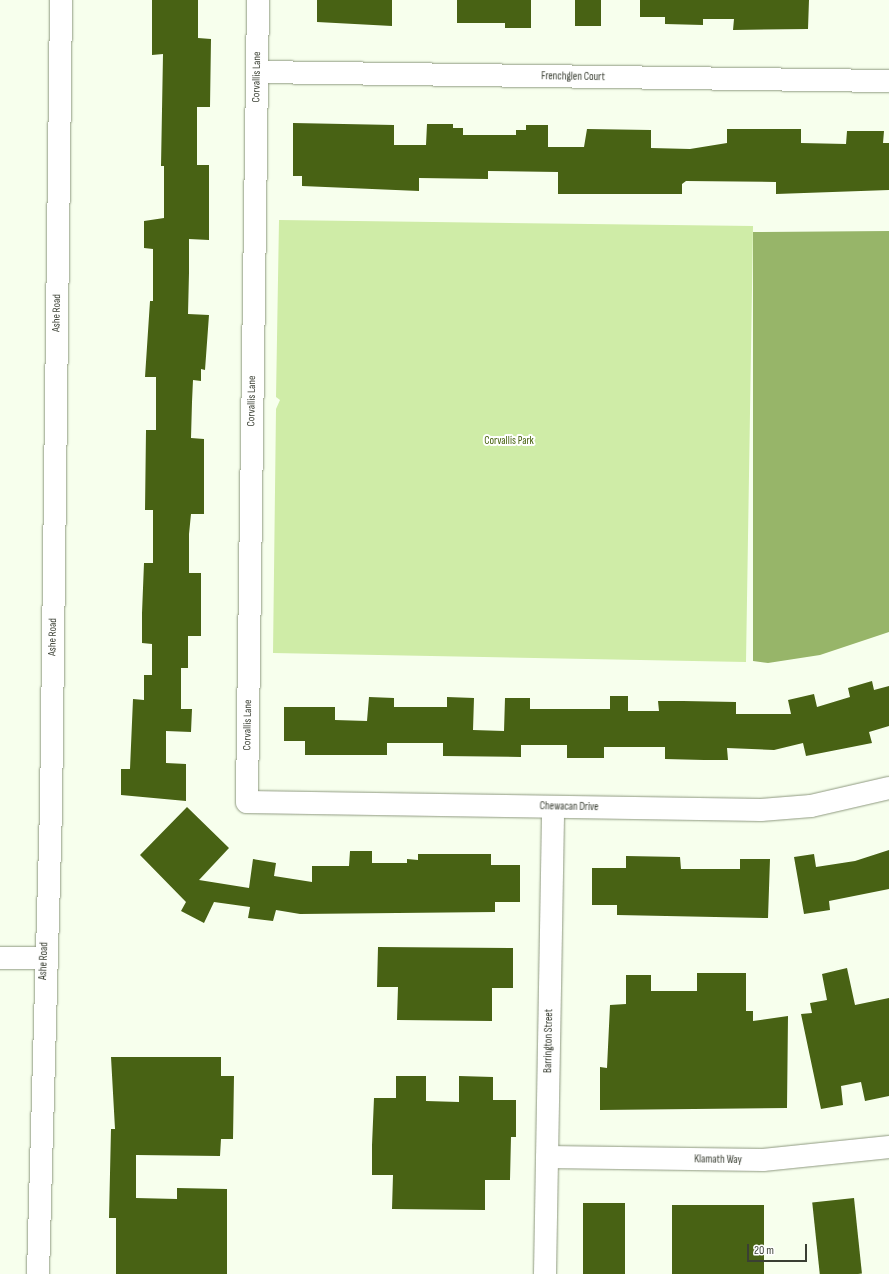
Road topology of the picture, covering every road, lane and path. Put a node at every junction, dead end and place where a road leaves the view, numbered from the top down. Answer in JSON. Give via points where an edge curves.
{"nodes":[{"id":1,"x":61,"y":0,"type":"edge"},
{"id":2,"x":258,"y":0,"type":"edge"},
{"id":3,"x":257,"y":72,"type":"junction"},
{"id":4,"x":889,"y":81,"type":"edge"},
{"id":5,"x":889,"y":788,"type":"edge"},
{"id":6,"x":246,"y":802,"type":"joint"},
{"id":7,"x":553,"y":807,"type":"junction"},
{"id":8,"x":0,"y":958,"type":"edge"},
{"id":9,"x":44,"y":958,"type":"junction"},
{"id":10,"x":889,"y":1148,"type":"edge"},
{"id":11,"x":547,"y":1157,"type":"junction"},
{"id":12,"x":38,"y":1274,"type":"edge"},
{"id":13,"x":545,"y":1274,"type":"edge"}],
"edges":[{"from":1,"to":9,"type":"street","name":"Ashe Road","via":[[51,809]]},
{"from":2,"to":3,"type":"street","name":"Corvallis Lane"},
{"from":3,"to":4,"type":"street","name":"Frenchglen Court"},
{"from":3,"to":6,"type":"street","name":"Corvallis Lane"},
{"from":5,"to":7,"type":"street","name":"Chewacan Drive","via":[[811,806],[761,810]]},
{"from":6,"to":7,"type":"street","name":"Chewacan Drive"},
{"from":7,"to":11,"type":"street","name":"Barrington Street"},
{"from":8,"to":9,"type":"street"},
{"from":9,"to":12,"type":"street","name":"Ashe Road"},
{"from":10,"to":11,"type":"street","name":"Klamath Way","via":[[763,1160]]},
{"from":11,"to":13,"type":"street","name":"Barrington Street"}]}
